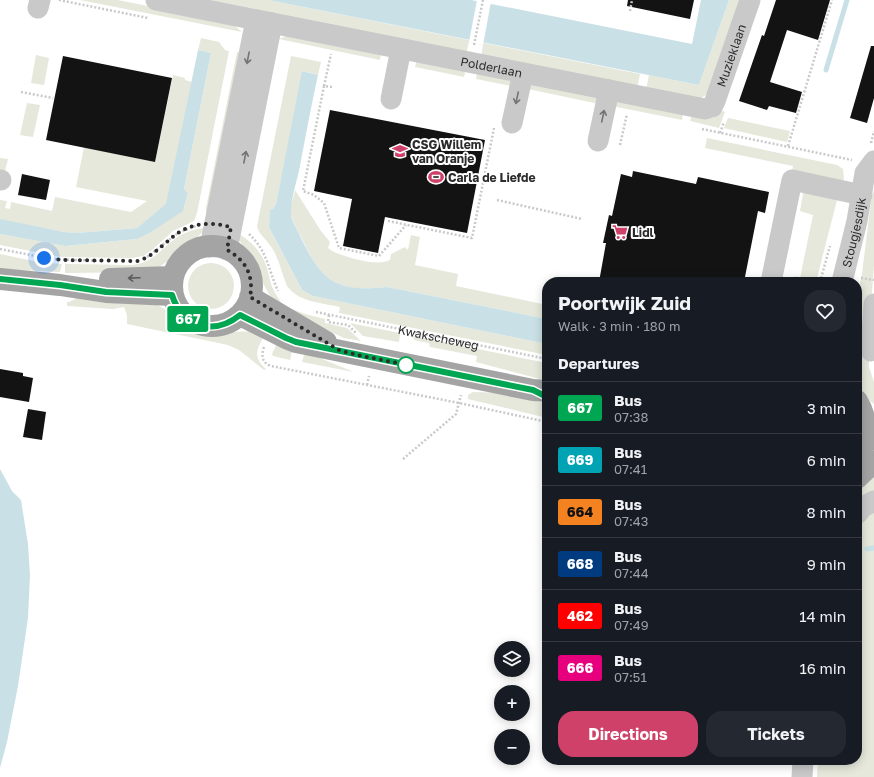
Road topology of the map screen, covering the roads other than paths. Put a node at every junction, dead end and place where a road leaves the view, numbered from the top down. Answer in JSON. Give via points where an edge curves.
{"nodes":[{"id":1,"x":156,"y":0,"type":"edge"},
{"id":2,"x":750,"y":0,"type":"edge"},
{"id":3,"x":264,"y":22,"type":"junction"},
{"id":4,"x":401,"y":49,"type":"junction"},
{"id":5,"x":523,"y":73,"type":"junction"},
{"id":6,"x":609,"y":90,"type":"junction"},
{"id":7,"x":391,"y":99,"type":"dead end"},
{"id":8,"x":710,"y":108,"type":"joint"},
{"id":9,"x":503,"y":126,"type":"road end"},
{"id":10,"x":598,"y":141,"type":"dead end"},
{"id":11,"x":874,"y":161,"type":"edge"},
{"id":12,"x":862,"y":195,"type":"junction"},
{"id":13,"x":218,"y":248,"type":"junction"},
{"id":14,"x":772,"y":277,"type":"edge"},
{"id":15,"x":843,"y":277,"type":"edge"},
{"id":16,"x":0,"y":279,"type":"edge"},
{"id":17,"x":173,"y":286,"type":"junction"},
{"id":18,"x":874,"y":304,"type":"edge"},
{"id":19,"x":245,"y":306,"type":"junction"},
{"id":20,"x":871,"y":351,"type":"dead end"},
{"id":21,"x":542,"y":393,"type":"edge"},
{"id":22,"x":865,"y":417,"type":"edge"},
{"id":23,"x":864,"y":463,"type":"edge"},
{"id":24,"x":874,"y":501,"type":"edge"},
{"id":25,"x":862,"y":507,"type":"edge"},
{"id":26,"x":803,"y":765,"type":"edge"},
{"id":27,"x":802,"y":777,"type":"edge"}],
"edges":[{"from":1,"to":3,"type":"street","name":"Polderlaan"},
{"from":2,"to":8,"type":"street","name":"Muzieklaan","via":[[715,101]]},
{"from":3,"to":4,"type":"street","name":"Polderlaan"},
{"from":3,"to":13,"type":"street"},
{"from":4,"to":5,"type":"street","name":"Polderlaan"},
{"from":4,"to":7,"type":"street"},
{"from":5,"to":6,"type":"street","name":"Polderlaan"},
{"from":5,"to":9,"type":"street","one_way":true},
{"from":6,"to":8,"type":"street","name":"Polderlaan","via":[[702,109]]},
{"from":10,"to":6,"type":"street","one_way":true},
{"from":11,"to":12,"type":"street","name":"Stougjesdijk","via":[[865,174]]},
{"from":12,"to":14,"type":"street","via":[[792,180]]},
{"from":12,"to":15,"type":"street","name":"Stougjesdijk"},
{"from":13,"to":17,"type":"main road","via":[[202,248],[189,253],[179,264]]},
{"from":13,"to":19,"type":"main road","via":[[239,257],[248,269],[251,283]]},
{"from":16,"to":17,"type":"main road","via":[[23,282]]},
{"from":17,"to":19,"type":"main road","via":[[182,314],[200,325],[221,325],[234,319]]},
{"from":18,"to":20,"type":"street"},
{"from":19,"to":21,"type":"main road","via":[[339,350]]},
{"from":22,"to":23,"type":"main road"},
{"from":24,"to":25,"type":"street"},
{"from":26,"to":27,"type":"street"}]}
